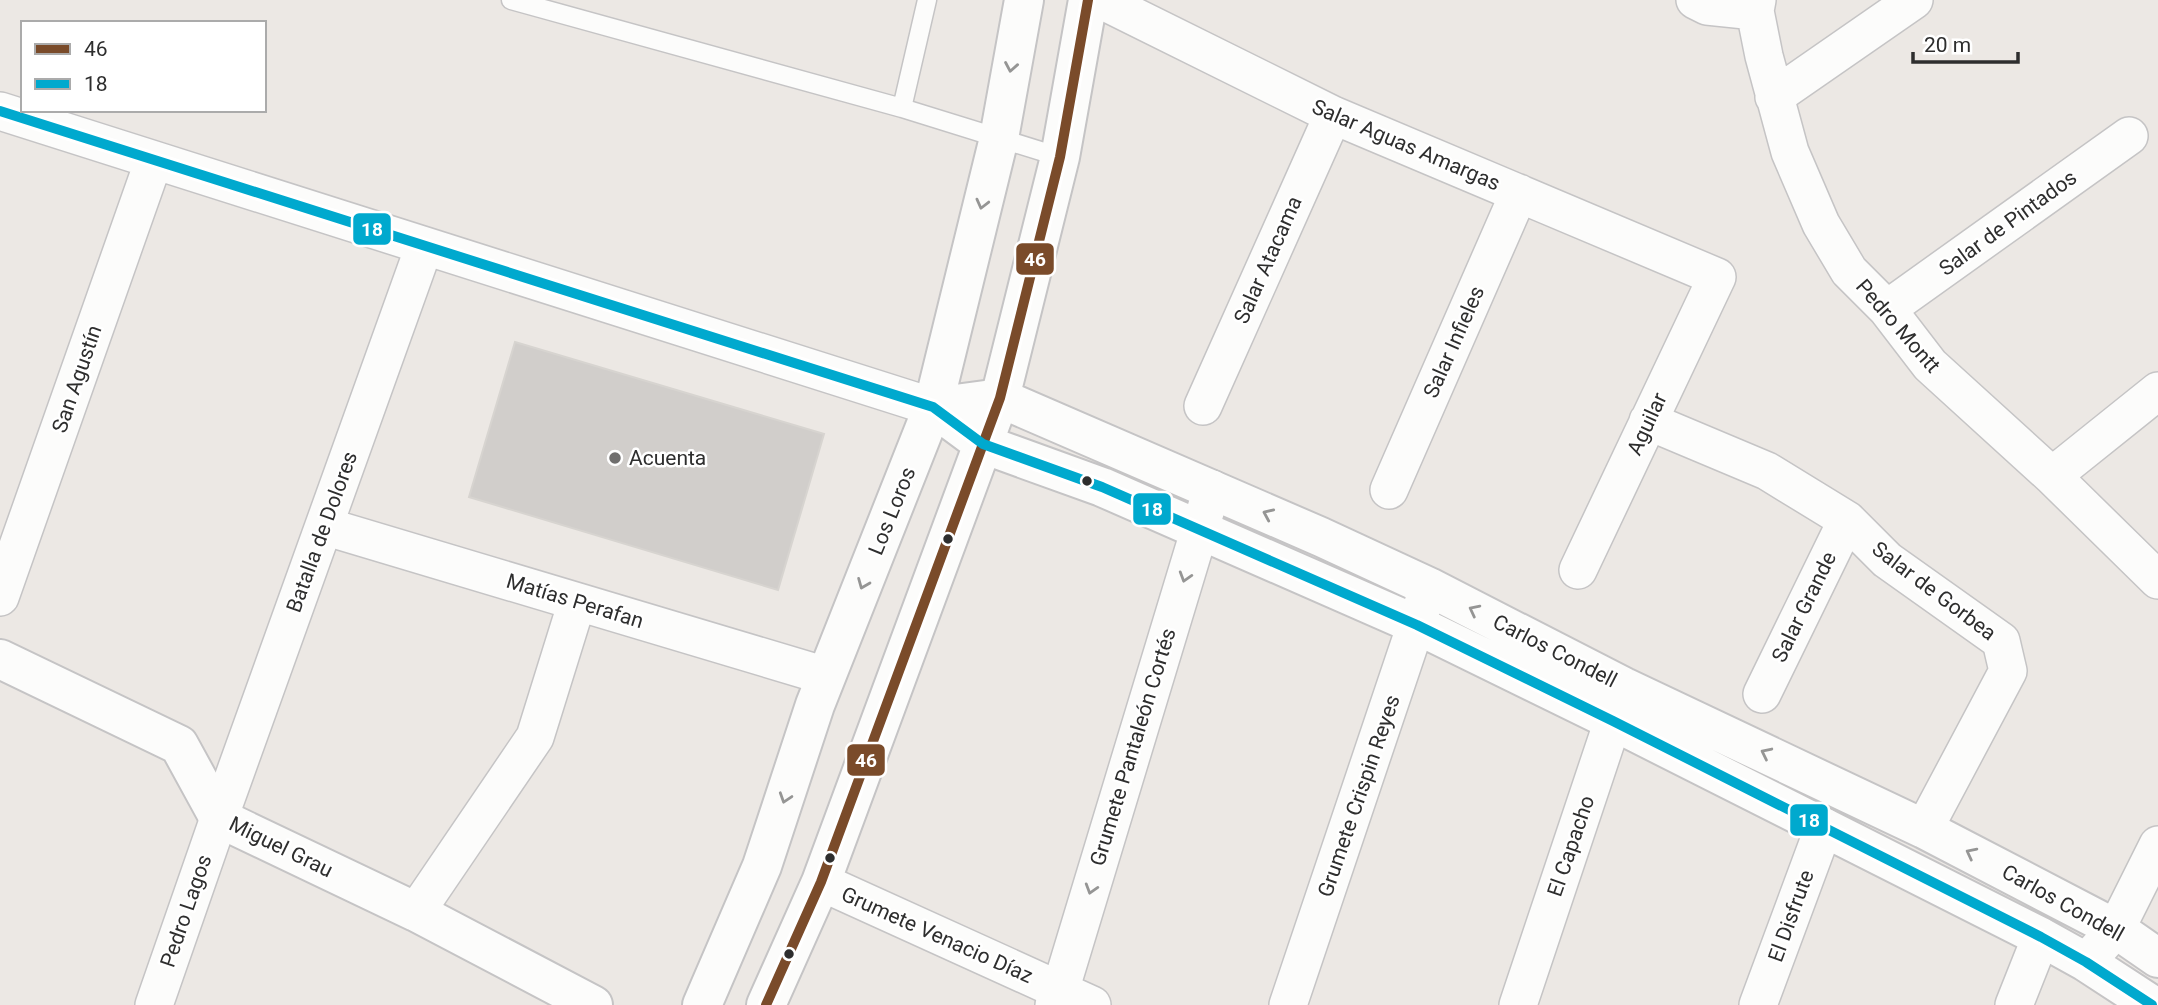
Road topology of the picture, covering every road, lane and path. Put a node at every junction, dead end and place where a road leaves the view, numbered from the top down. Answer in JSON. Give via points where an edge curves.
{"nodes":[{"id":1,"x":511,"y":0,"type":"edge"},
{"id":2,"x":926,"y":0,"type":"edge"},
{"id":3,"x":1024,"y":0,"type":"edge"},
{"id":4,"x":1088,"y":0,"type":"edge"},
{"id":5,"x":1101,"y":0,"type":"edge"},
{"id":6,"x":1695,"y":0,"type":"edge"},
{"id":7,"x":1914,"y":0,"type":"edge"},
{"id":8,"x":1756,"y":6,"type":"edge"},
{"id":9,"x":1774,"y":97,"type":"junction"},
{"id":10,"x":902,"y":108,"type":"junction"},
{"id":11,"x":0,"y":111,"type":"edge"},
{"id":12,"x":1333,"y":114,"type":"junction"},
{"id":13,"x":2129,"y":136,"type":"dead end"},
{"id":14,"x":999,"y":138,"type":"junction"},
{"id":15,"x":1060,"y":157,"type":"junction"},
{"id":16,"x":154,"y":160,"type":"junction"},
{"id":17,"x":1519,"y":193,"type":"junction"},
{"id":18,"x":424,"y":247,"type":"junction"},
{"id":19,"x":1717,"y":278,"type":"joint"},
{"id":20,"x":1887,"y":309,"type":"junction"},
{"id":21,"x":2158,"y":391,"type":"edge"},
{"id":22,"x":1000,"y":398,"type":"junction"},
{"id":23,"x":1203,"y":406,"type":"dead end"},
{"id":24,"x":933,"y":407,"type":"junction"},
{"id":25,"x":1648,"y":421,"type":"junction"},
{"id":26,"x":983,"y":444,"type":"junction"},
{"id":27,"x":2052,"y":476,"type":"junction"},
{"id":28,"x":1212,"y":489,"type":"junction"},
{"id":29,"x":1389,"y":490,"type":"dead end"},
{"id":30,"x":1847,"y":520,"type":"junction"},
{"id":31,"x":324,"y":526,"type":"junction"},
{"id":32,"x":1199,"y":530,"type":"junction"},
{"id":33,"x":1578,"y":570,"type":"dead end"},
{"id":34,"x":2158,"y":580,"type":"edge"},
{"id":35,"x":1429,"y":587,"type":"junction"},
{"id":36,"x":0,"y":597,"type":"edge"},
{"id":37,"x":576,"y":602,"type":"junction"},
{"id":38,"x":1417,"y":625,"type":"junction"},
{"id":39,"x":0,"y":659,"type":"edge"},
{"id":40,"x":826,"y":676,"type":"junction"},
{"id":41,"x":1762,"y":694,"type":"dead end"},
{"id":42,"x":1619,"y":704,"type":"junction"},
{"id":43,"x":219,"y":818,"type":"junction"},
{"id":44,"x":1824,"y":827,"type":"junction"},
{"id":45,"x":1924,"y":829,"type":"junction"},
{"id":46,"x":2158,"y":845,"type":"edge"},
{"id":47,"x":821,"y":882,"type":"junction"},
{"id":48,"x":416,"y":912,"type":"junction"},
{"id":49,"x":2116,"y":929,"type":"junction"},
{"id":50,"x":2041,"y":937,"type":"junction"},
{"id":51,"x":2158,"y":958,"type":"edge"},
{"id":52,"x":2086,"y":962,"type":"junction"},
{"id":53,"x":1069,"y":1000,"type":"edge"},
{"id":54,"x":154,"y":1005,"type":"edge"},
{"id":55,"x":593,"y":1005,"type":"edge"},
{"id":56,"x":702,"y":1005,"type":"edge"},
{"id":57,"x":766,"y":1005,"type":"edge"},
{"id":58,"x":1288,"y":1005,"type":"edge"},
{"id":59,"x":1518,"y":1005,"type":"edge"},
{"id":60,"x":1758,"y":1005,"type":"edge"},
{"id":61,"x":2014,"y":1005,"type":"edge"},
{"id":62,"x":2152,"y":1005,"type":"edge"}],
"edges":[{"from":1,"to":10,"type":"lane"},
{"from":2,"to":10,"type":"lane"},
{"from":3,"to":14,"type":"street","name":"Los Loros","one_way":true},
{"from":4,"to":15,"type":"street"},
{"from":5,"to":12,"type":"street","name":"Salar Aguas Amargas"},
{"from":6,"to":8,"type":"street","via":[[1707,6]]},
{"from":7,"to":9,"type":"street"},
{"from":8,"to":9,"type":"street","name":"Pedro Montt"},
{"from":9,"to":20,"type":"street","name":"Pedro Montt","via":[[1790,152],[1821,224],[1849,271]]},
{"from":10,"to":14,"type":"lane"},
{"from":11,"to":16,"type":"street","name":"Carlos Condell"},
{"from":12,"to":17,"type":"street","name":"Salar Aguas Amargas"},
{"from":12,"to":23,"type":"street","name":"Salar Atacama"},
{"from":13,"to":20,"type":"street","name":"Salar de Pintados"},
{"from":14,"to":15,"type":"lane"},
{"from":14,"to":24,"type":"street","name":"Los Loros","one_way":true},
{"from":15,"to":22,"type":"street"},
{"from":16,"to":18,"type":"street","name":"Carlos Condell"},
{"from":16,"to":36,"type":"street","name":"San Agustín"},
{"from":17,"to":19,"type":"street","name":"Salar Aguas Amargas"},
{"from":17,"to":29,"type":"street","name":"Salar Infieles"},
{"from":18,"to":24,"type":"street","name":"Carlos Condell"},
{"from":18,"to":31,"type":"street","name":"Batalla de Dolores"},
{"from":19,"to":25,"type":"street","name":"Aguilar"},
{"from":20,"to":27,"type":"street","name":"Pedro Montt","via":[[1930,365]]},
{"from":21,"to":27,"type":"street"},
{"from":22,"to":24,"type":"street","name":"Carlos Condell"},
{"from":22,"to":26,"type":"street"},
{"from":22,"to":28,"type":"street","name":"Carlos Condell"},
{"from":24,"to":26,"type":"street","name":"Carlos Condell"},
{"from":24,"to":40,"type":"street","name":"Los Loros","one_way":true},
{"from":25,"to":30,"type":"street","name":"Salar de Gorbea","via":[[1767,471]]},
{"from":25,"to":33,"type":"street","name":"Aguilar"},
{"from":26,"to":32,"type":"street","name":"Carlos Condell","via":[[1102,487]]},
{"from":26,"to":47,"type":"street"},
{"from":27,"to":34,"type":"street","name":"Pedro Montt"},
{"from":28,"to":32,"type":"street","name":"Grumete Pantaleón Cortés"},
{"from":35,"to":28,"type":"street","name":"Carlos Condell","one_way":true},
{"from":30,"to":41,"type":"street","name":"Salar Grande"},
{"from":30,"to":45,"type":"street","name":"Salar de Gorbea","via":[[1887,560],[2001,641],[2008,671]]},
{"from":31,"to":37,"type":"street","name":"Matías Perafan"},
{"from":31,"to":43,"type":"street","name":"Batalla de Dolores"},
{"from":32,"to":38,"type":"street","name":"Carlos Condell"},
{"from":32,"to":53,"type":"street","name":"Grumete Pantaleón Cortés","one_way":true},
{"from":35,"to":38,"type":"street","name":"Grumete Crispin Reyes"},
{"from":42,"to":35,"type":"street","name":"Carlos Condell","one_way":true},
{"from":37,"to":40,"type":"street","name":"Matías Perafan"},
{"from":37,"to":48,"type":"street","via":[[535,737]]},
{"from":38,"to":42,"type":"street","name":"Carlos Condell"},
{"from":38,"to":58,"type":"street","name":"Grumete Crispin Reyes"},
{"from":39,"to":43,"type":"street","name":"Miguel Grau","via":[[179,745]]},
{"from":40,"to":56,"type":"street","name":"Los Loros","one_way":true,"via":[[762,866]]},
{"from":42,"to":44,"type":"street","name":"Carlos Condell"},
{"from":45,"to":42,"type":"street","name":"Carlos Condell","one_way":true},
{"from":42,"to":59,"type":"street","name":"El Capacho"},
{"from":43,"to":48,"type":"street","name":"Miguel Grau"},
{"from":43,"to":54,"type":"street","name":"Pedro Lagos"},
{"from":44,"to":50,"type":"street","name":"Carlos Condell"},
{"from":44,"to":60,"type":"street","name":"El Disfrute"},
{"from":49,"to":45,"type":"street","name":"Carlos Condell","one_way":true},
{"from":46,"to":49,"type":"street"},
{"from":47,"to":53,"type":"street","name":"Grumete Venacio Díaz"},
{"from":47,"to":57,"type":"street"},
{"from":48,"to":55,"type":"street","name":"Miguel Grau"},
{"from":49,"to":51,"type":"street","name":"Carlos Condell"},
{"from":49,"to":52,"type":"street"},
{"from":50,"to":52,"type":"street","name":"Carlos Condell"},
{"from":50,"to":61,"type":"street"},
{"from":52,"to":62,"type":"street","name":"Carlos Condell"}]}
